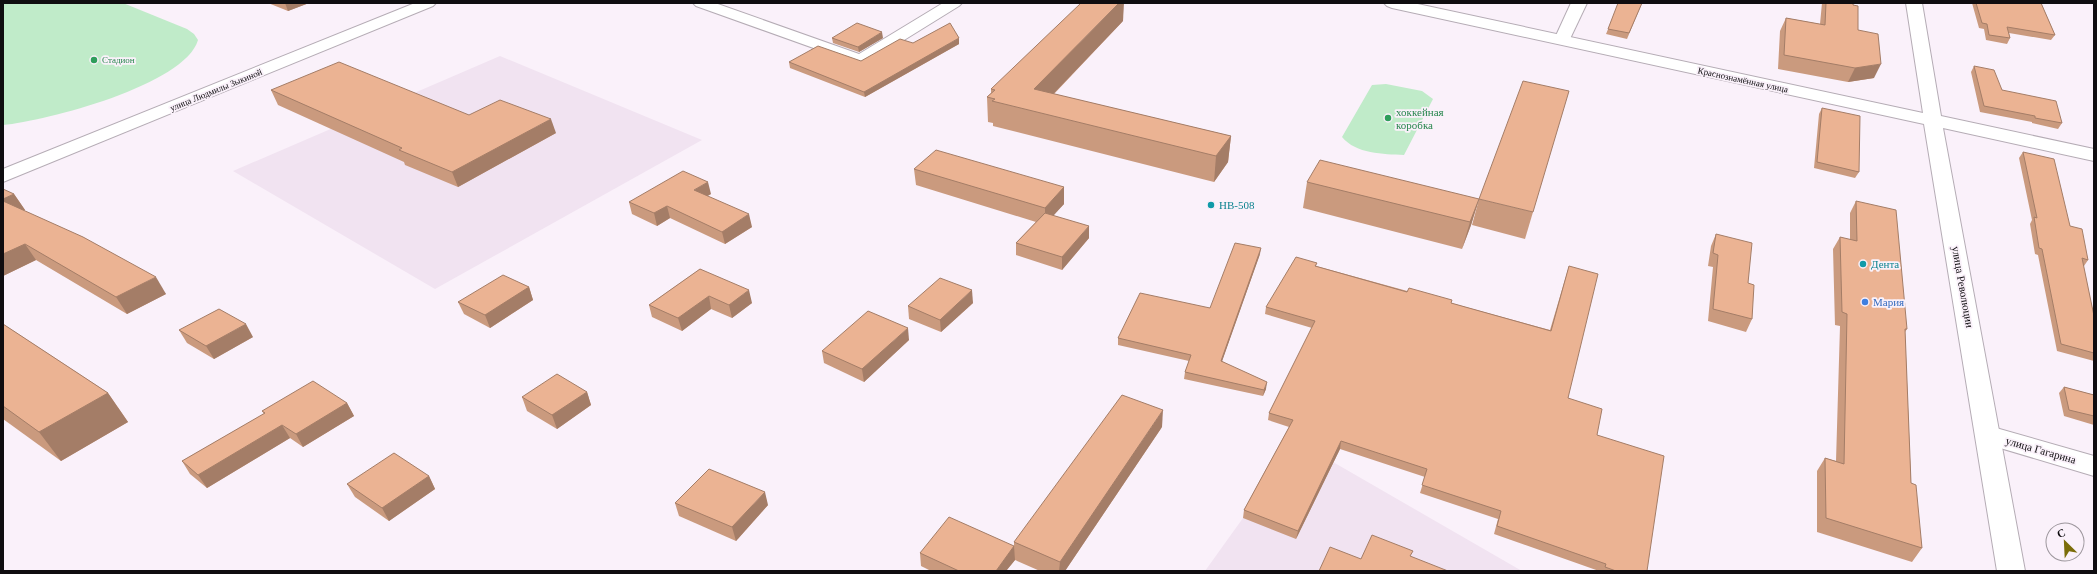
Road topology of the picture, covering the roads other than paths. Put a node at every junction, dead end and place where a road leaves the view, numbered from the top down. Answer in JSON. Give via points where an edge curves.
{"nodes":[{"id":1,"x":428,"y":3,"type":"edge"},
{"id":2,"x":701,"y":3,"type":"edge"},
{"id":3,"x":954,"y":3,"type":"edge"},
{"id":4,"x":1392,"y":3,"type":"edge"},
{"id":5,"x":1579,"y":3,"type":"edge"},
{"id":6,"x":1914,"y":3,"type":"edge"},
{"id":7,"x":1562,"y":40,"type":"junction"},
{"id":8,"x":1933,"y":122,"type":"junction"},
{"id":9,"x":2094,"y":156,"type":"edge"},
{"id":10,"x":3,"y":176,"type":"edge"},
{"id":11,"x":1989,"y":435,"type":"junction"},
{"id":12,"x":2094,"y":466,"type":"edge"},
{"id":13,"x":2011,"y":571,"type":"edge"}],
"edges":[{"from":1,"to":10,"type":"street","name":"улица Людмилы Зыкиной"},
{"from":2,"to":3,"type":"street","via":[[861,60]]},
{"from":4,"to":7,"type":"street","name":"Краснознамённая улица"},
{"from":5,"to":7,"type":"street"},
{"from":6,"to":8,"type":"street","name":"улица Революции"},
{"from":7,"to":8,"type":"street","name":"Краснознамённая улица"},
{"from":8,"to":9,"type":"street","name":"Краснознамённая улица"},
{"from":8,"to":11,"type":"street","name":"улица Революции"},
{"from":11,"to":12,"type":"street","name":"улица Гагарина"},
{"from":11,"to":13,"type":"street","name":"улица Революции"}]}
